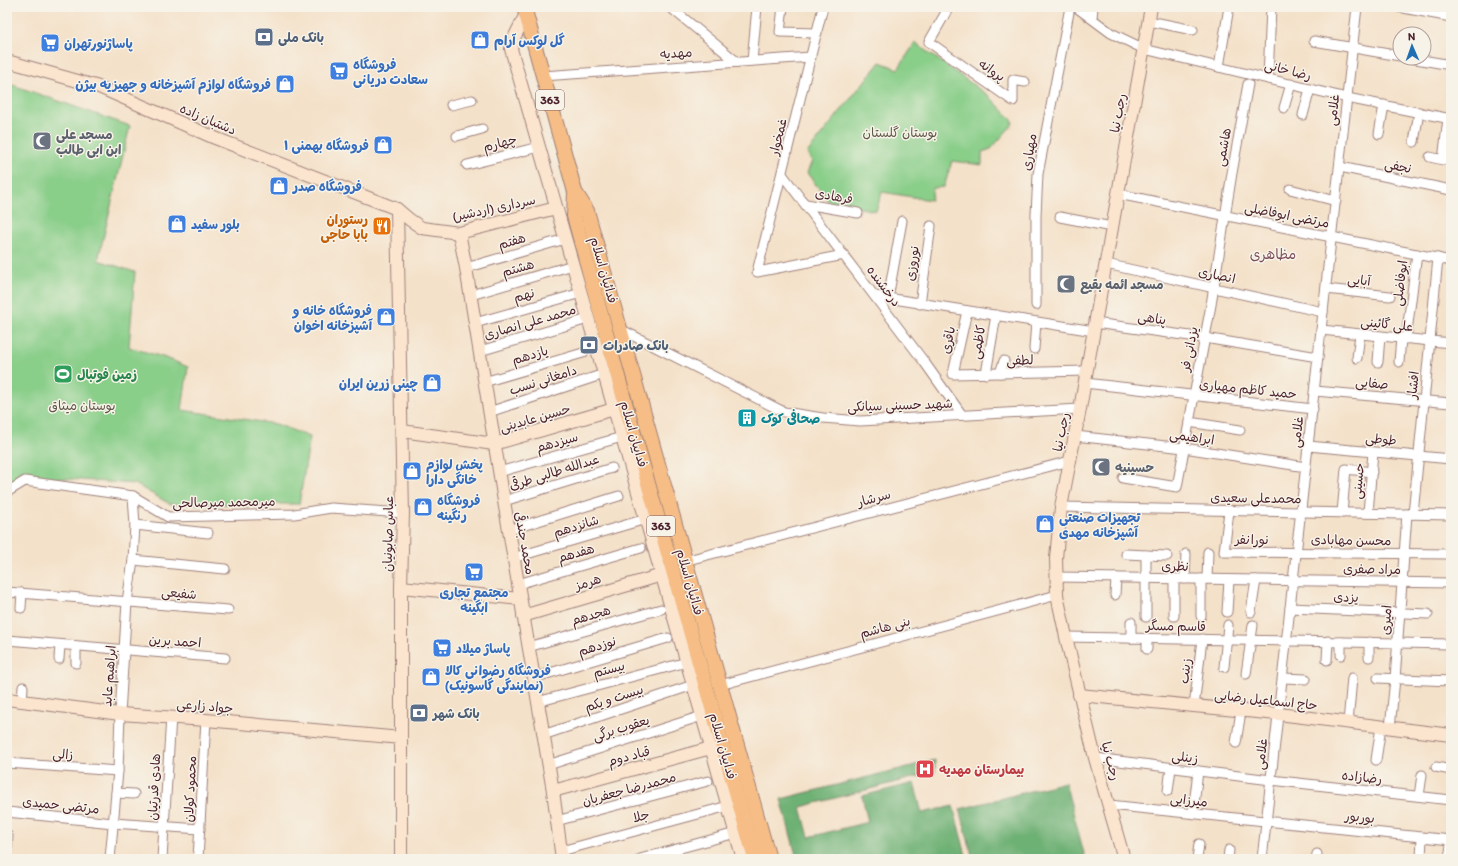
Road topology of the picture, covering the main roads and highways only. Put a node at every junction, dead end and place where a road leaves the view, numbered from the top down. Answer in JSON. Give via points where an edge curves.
{"nodes":[{"id":1,"x":525,"y":10,"type":"edge"},
{"id":2,"x":575,"y":192,"type":"junction"},
{"id":3,"x":755,"y":859,"type":"edge"},
{"id":4,"x":768,"y":859,"type":"edge"}],
"edges":[{"from":1,"to":2,"type":"main road","name":"فداییان اسلام","number":"363"},
{"from":2,"to":3,"type":"main road","name":"فداییان اسلام","number":"363","via":[[574,216],[620,408]]},
{"from":2,"to":4,"type":"main road","name":"فدائیان اسلام","via":[[587,211]]}]}
